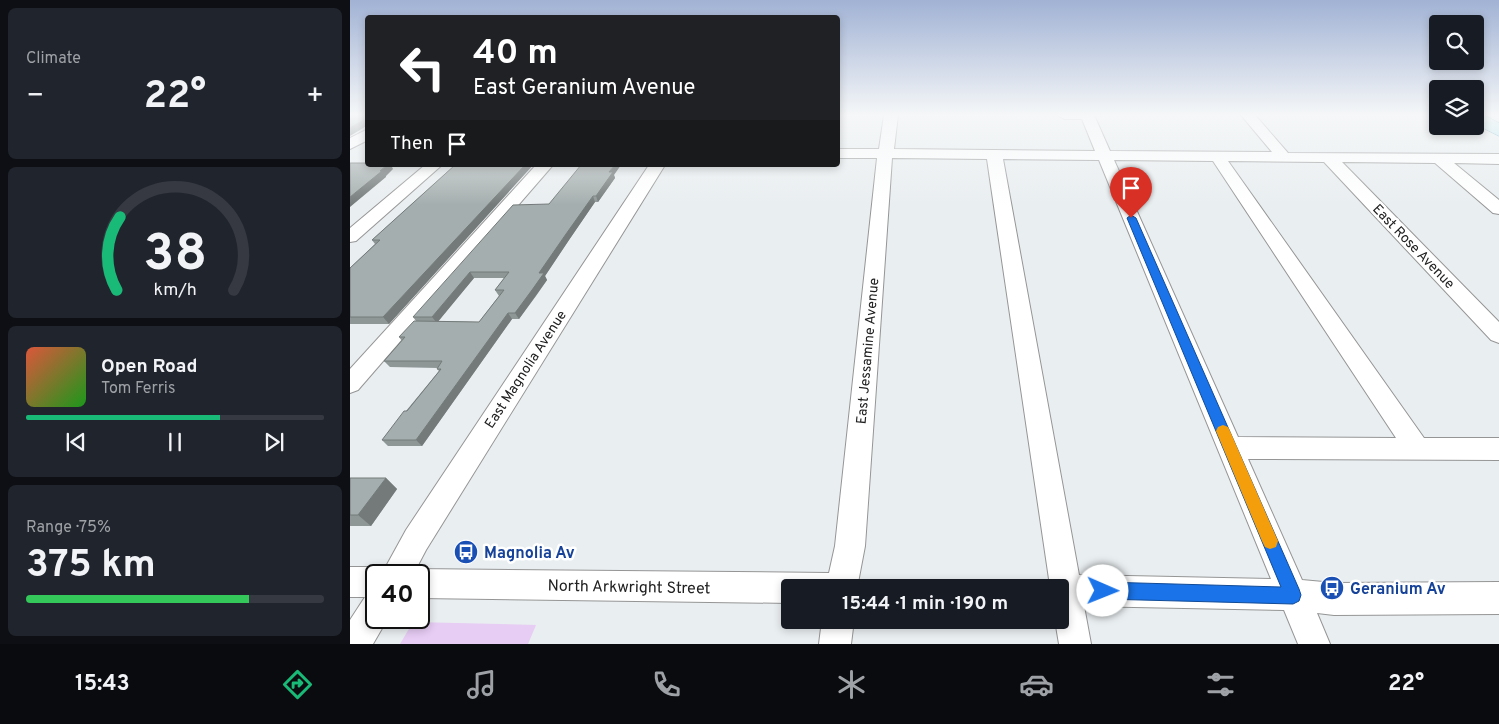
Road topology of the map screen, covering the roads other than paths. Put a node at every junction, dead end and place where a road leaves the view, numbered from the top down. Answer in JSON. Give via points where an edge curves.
{"nodes":[{"id":1,"x":886,"y":145,"type":"edge"},
{"id":2,"x":1100,"y":145,"type":"edge"},
{"id":3,"x":1274,"y":145,"type":"edge"},
{"id":4,"x":350,"y":149,"type":"edge"},
{"id":5,"x":365,"y":149,"type":"edge"},
{"id":6,"x":840,"y":153,"type":"edge"},
{"id":7,"x":885,"y":153,"type":"junction"},
{"id":8,"x":994,"y":154,"type":"junction"},
{"id":9,"x":1104,"y":155,"type":"junction"},
{"id":10,"x":1218,"y":156,"type":"junction"},
{"id":11,"x":1284,"y":157,"type":"junction"},
{"id":12,"x":1328,"y":157,"type":"junction"},
{"id":13,"x":1438,"y":158,"type":"junction"},
{"id":14,"x":1499,"y":159,"type":"edge"},
{"id":15,"x":432,"y":167,"type":"edge"},
{"id":16,"x":543,"y":167,"type":"edge"},
{"id":17,"x":656,"y":167,"type":"edge"},
{"id":18,"x":1499,"y":209,"type":"edge"},
{"id":19,"x":350,"y":237,"type":"edge"},
{"id":20,"x":1499,"y":335,"type":"edge"},
{"id":21,"x":350,"y":384,"type":"edge"},
{"id":22,"x":1230,"y":448,"type":"junction"},
{"id":23,"x":1499,"y":449,"type":"edge"},
{"id":24,"x":1418,"y":450,"type":"junction"},
{"id":25,"x":403,"y":564,"type":"edge"},
{"id":26,"x":842,"y":579,"type":"edge"},
{"id":27,"x":1061,"y":579,"type":"edge"},
{"id":28,"x":350,"y":582,"type":"edge"},
{"id":29,"x":365,"y":582,"type":"edge"},
{"id":30,"x":430,"y":583,"type":"edge"},
{"id":31,"x":781,"y":587,"type":"edge"},
{"id":32,"x":1069,"y":590,"type":"edge"},
{"id":33,"x":1293,"y":595,"type":"junction"},
{"id":34,"x":1499,"y":598,"type":"edge"},
{"id":35,"x":1069,"y":617,"type":"edge"},
{"id":36,"x":365,"y":626,"type":"edge"},
{"id":37,"x":837,"y":629,"type":"edge"},
{"id":38,"x":354,"y":644,"type":"edge"},
{"id":39,"x":835,"y":644,"type":"edge"},
{"id":40,"x":1075,"y":644,"type":"edge"},
{"id":41,"x":1314,"y":644,"type":"edge"}],
"edges":[{"from":1,"to":7,"type":"street","name":"East Jessamine Avenue"},
{"from":2,"to":9,"type":"street"},
{"from":3,"to":11,"type":"street"},
{"from":4,"to":5,"type":"street"},
{"from":6,"to":7,"type":"street"},
{"from":7,"to":8,"type":"street"},
{"from":7,"to":26,"type":"street","name":"East Jessamine Avenue","via":[[850,546]]},
{"from":8,"to":9,"type":"street"},
{"from":8,"to":27,"type":"street"},
{"from":9,"to":10,"type":"street"},
{"from":9,"to":22,"type":"street"},
{"from":10,"to":11,"type":"street"},
{"from":10,"to":24,"type":"street"},
{"from":11,"to":12,"type":"street"},
{"from":12,"to":13,"type":"street"},
{"from":12,"to":20,"type":"street","name":"East Rose Avenue"},
{"from":13,"to":14,"type":"street"},
{"from":13,"to":18,"type":"street"},
{"from":15,"to":19,"type":"street"},
{"from":16,"to":21,"type":"street"},
{"from":17,"to":25,"type":"street","name":"East Magnolia Avenue"},
{"from":22,"to":24,"type":"street"},
{"from":22,"to":33,"type":"street"},
{"from":23,"to":24,"type":"street"},
{"from":28,"to":29,"type":"street"},
{"from":30,"to":31,"type":"street","name":"North Arkwright Street"},
{"from":32,"to":33,"type":"street"},
{"from":33,"to":34,"type":"street","via":[[1334,599]]},
{"from":33,"to":41,"type":"street"},
{"from":35,"to":40,"type":"street"},
{"from":36,"to":38,"type":"street"},
{"from":37,"to":39,"type":"street"}]}
